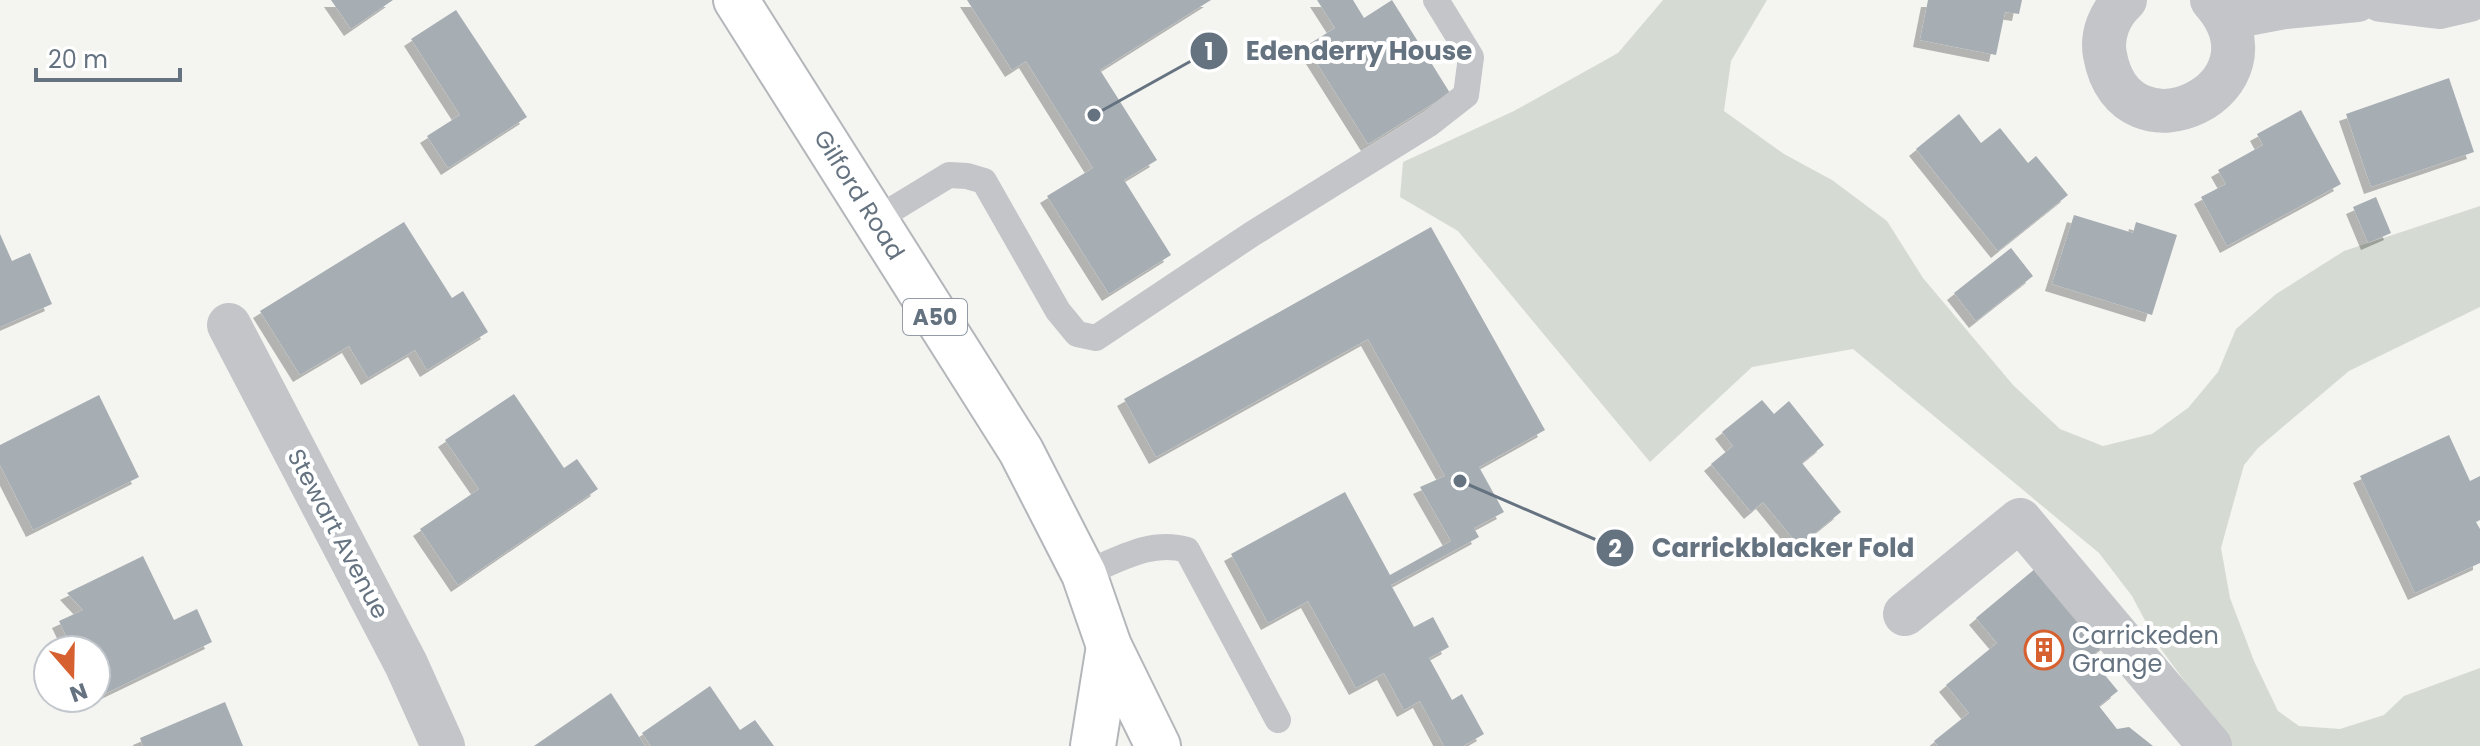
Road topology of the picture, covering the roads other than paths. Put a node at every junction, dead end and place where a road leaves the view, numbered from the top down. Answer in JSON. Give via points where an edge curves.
{"nodes":[{"id":1,"x":736,"y":0,"type":"edge"},
{"id":2,"x":1436,"y":0,"type":"edge"},
{"id":3,"x":2125,"y":0,"type":"edge"},
{"id":4,"x":2357,"y":0,"type":"edge"},
{"id":5,"x":2381,"y":0,"type":"edge"},
{"id":6,"x":2469,"y":0,"type":"edge"},
{"id":7,"x":2219,"y":9,"type":"edge"},
{"id":8,"x":875,"y":220,"type":"junction"},
{"id":9,"x":229,"y":325,"type":"dead end"},
{"id":10,"x":1084,"y":574,"type":"junction"},
{"id":11,"x":1905,"y":614,"type":"dead end"},
{"id":12,"x":1109,"y":646,"type":"junction"},
{"id":13,"x":1278,"y":720,"type":"dead end"},
{"id":14,"x":443,"y":746,"type":"edge"},
{"id":15,"x":1093,"y":746,"type":"edge"},
{"id":16,"x":1158,"y":746,"type":"edge"},
{"id":17,"x":2210,"y":746,"type":"edge"}],
"edges":[{"from":1,"to":8,"type":"main road","name":"Gilford Road","number":"A50"},
{"from":2,"to":8,"type":"lane","via":[[1471,57],[1466,95],[1096,338],[1077,334],[1058,311],[984,181],[949,175]]},
{"from":3,"to":7,"type":"street","via":[[2107,26],[2107,69],[2117,88],[2152,110],[2193,107],[2224,79],[2232,60],[2232,38]]},
{"from":4,"to":7,"type":"street"},
{"from":5,"to":6,"type":"street","via":[[2439,7]]},
{"from":8,"to":10,"type":"main road","name":"Gilford Road","number":"A50","via":[[1021,451]]},
{"from":9,"to":14,"type":"street","name":"Stewart Avenue","via":[[406,664]]},
{"from":10,"to":12,"type":"main road","name":"Gilford Road","number":"A50"},
{"from":10,"to":13,"type":"lane","via":[[1143,549],[1168,544],[1187,550]]},
{"from":11,"to":17,"type":"street","via":[[2020,520]]},
{"from":12,"to":15,"type":"main road","name":"Gilford Road","number":"A50"},
{"from":12,"to":16,"type":"main road","name":"Gilford Road","number":"A50"}]}
